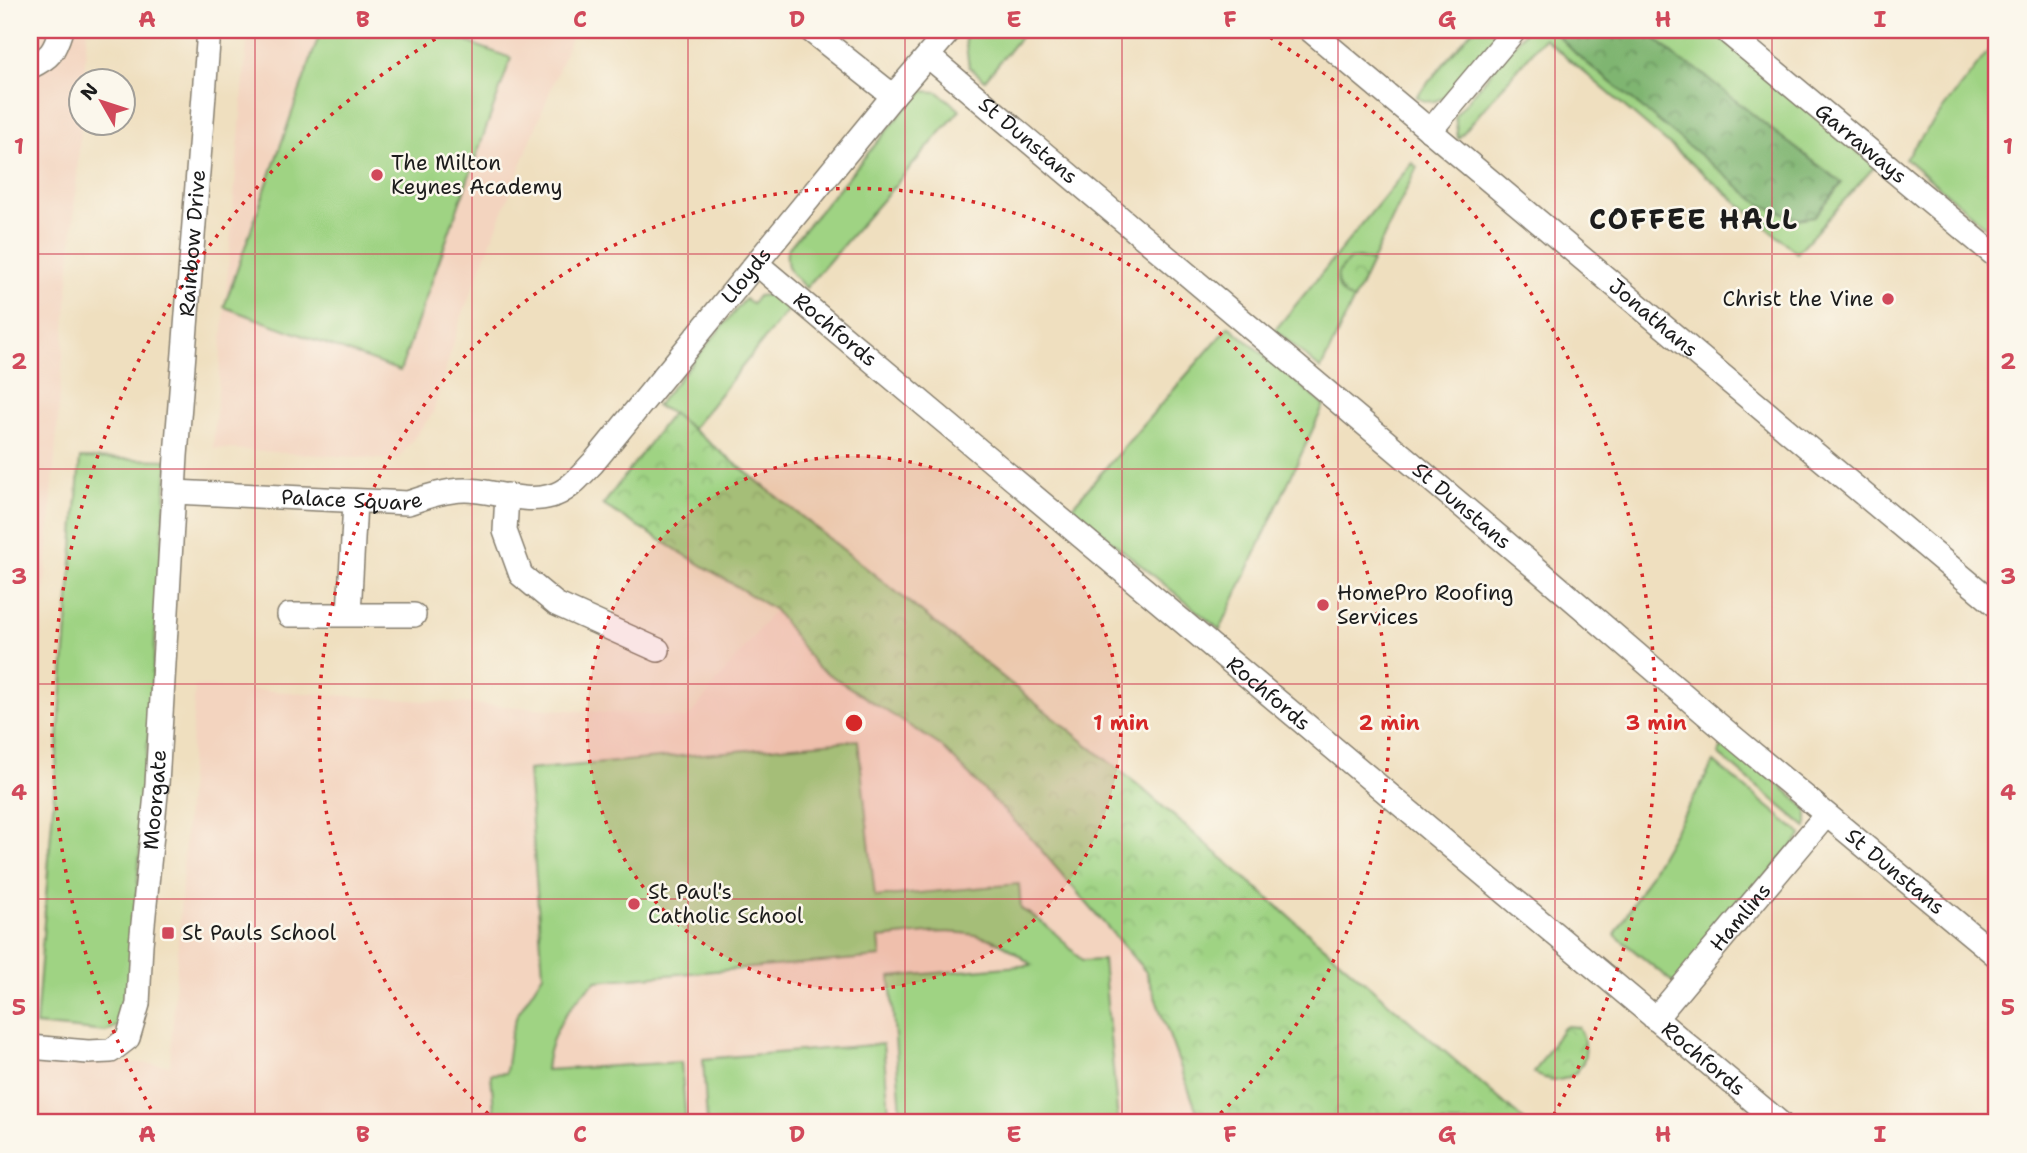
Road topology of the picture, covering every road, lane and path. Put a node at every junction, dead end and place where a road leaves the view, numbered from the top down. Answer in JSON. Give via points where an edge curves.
{"nodes":[{"id":1,"x":61,"y":30,"type":"edge"},
{"id":2,"x":209,"y":30,"type":"edge"},
{"id":3,"x":810,"y":30,"type":"edge"},
{"id":4,"x":950,"y":30,"type":"edge"},
{"id":5,"x":1310,"y":30,"type":"edge"},
{"id":6,"x":1515,"y":30,"type":"edge"},
{"id":7,"x":1725,"y":30,"type":"edge"},
{"id":8,"x":928,"y":56,"type":"junction"},
{"id":9,"x":30,"y":67,"type":"edge"},
{"id":10,"x":893,"y":96,"type":"junction"},
{"id":11,"x":1430,"y":131,"type":"junction"},
{"id":12,"x":1997,"y":257,"type":"edge"},
{"id":13,"x":757,"y":264,"type":"junction"},
{"id":14,"x":176,"y":456,"type":"joint"},
{"id":15,"x":174,"y":492,"type":"junction"},
{"id":16,"x":517,"y":496,"type":"junction"},
{"id":17,"x":355,"y":502,"type":"junction"},
{"id":18,"x":1997,"y":606,"type":"edge"},
{"id":19,"x":349,"y":614,"type":"junction"},
{"id":20,"x":289,"y":615,"type":"dead end"},
{"id":21,"x":414,"y":615,"type":"dead end"},
{"id":22,"x":657,"y":650,"type":"dead end"},
{"id":23,"x":1826,"y":816,"type":"junction"},
{"id":24,"x":1997,"y":956,"type":"edge"},
{"id":25,"x":1656,"y":1019,"type":"junction"},
{"id":26,"x":30,"y":1047,"type":"edge"},
{"id":27,"x":1780,"y":1123,"type":"edge"}],
"edges":[{"from":1,"to":9,"type":"street","via":[[47,59]]},
{"from":2,"to":14,"type":"street","name":"Rainbow Drive"},
{"from":3,"to":10,"type":"street"},
{"from":4,"to":8,"type":"street","name":"Lloyds"},
{"from":5,"to":11,"type":"street","name":"Jonathans"},
{"from":6,"to":11,"type":"street"},
{"from":7,"to":12,"type":"street","name":"Garraways"},
{"from":8,"to":10,"type":"street","name":"Lloyds"},
{"from":8,"to":23,"type":"street","name":"St Dunstans"},
{"from":10,"to":13,"type":"street","name":"Lloyds"},
{"from":11,"to":18,"type":"street","name":"Jonathans"},
{"from":13,"to":16,"type":"street","name":"Lloyds","via":[[569,487],[551,497]]},
{"from":13,"to":25,"type":"street","name":"Rochfords"},
{"from":14,"to":15,"type":"street","name":"Moorgate"},
{"from":15,"to":17,"type":"street","name":"Palace Square"},
{"from":15,"to":26,"type":"street","name":"Moorgate","via":[[157,785],[138,1004],[128,1038],[111,1051]]},
{"from":16,"to":17,"type":"street","name":"Palace Square","via":[[465,490],[408,503]]},
{"from":16,"to":22,"type":"street","via":[[505,531],[521,575],[556,604]]},
{"from":17,"to":19,"type":"street"},
{"from":19,"to":20,"type":"street"},
{"from":19,"to":21,"type":"street"},
{"from":23,"to":24,"type":"street","name":"St Dunstans"},
{"from":23,"to":25,"type":"street","name":"Hamlins"},
{"from":25,"to":27,"type":"street","name":"Rochfords"}]}
